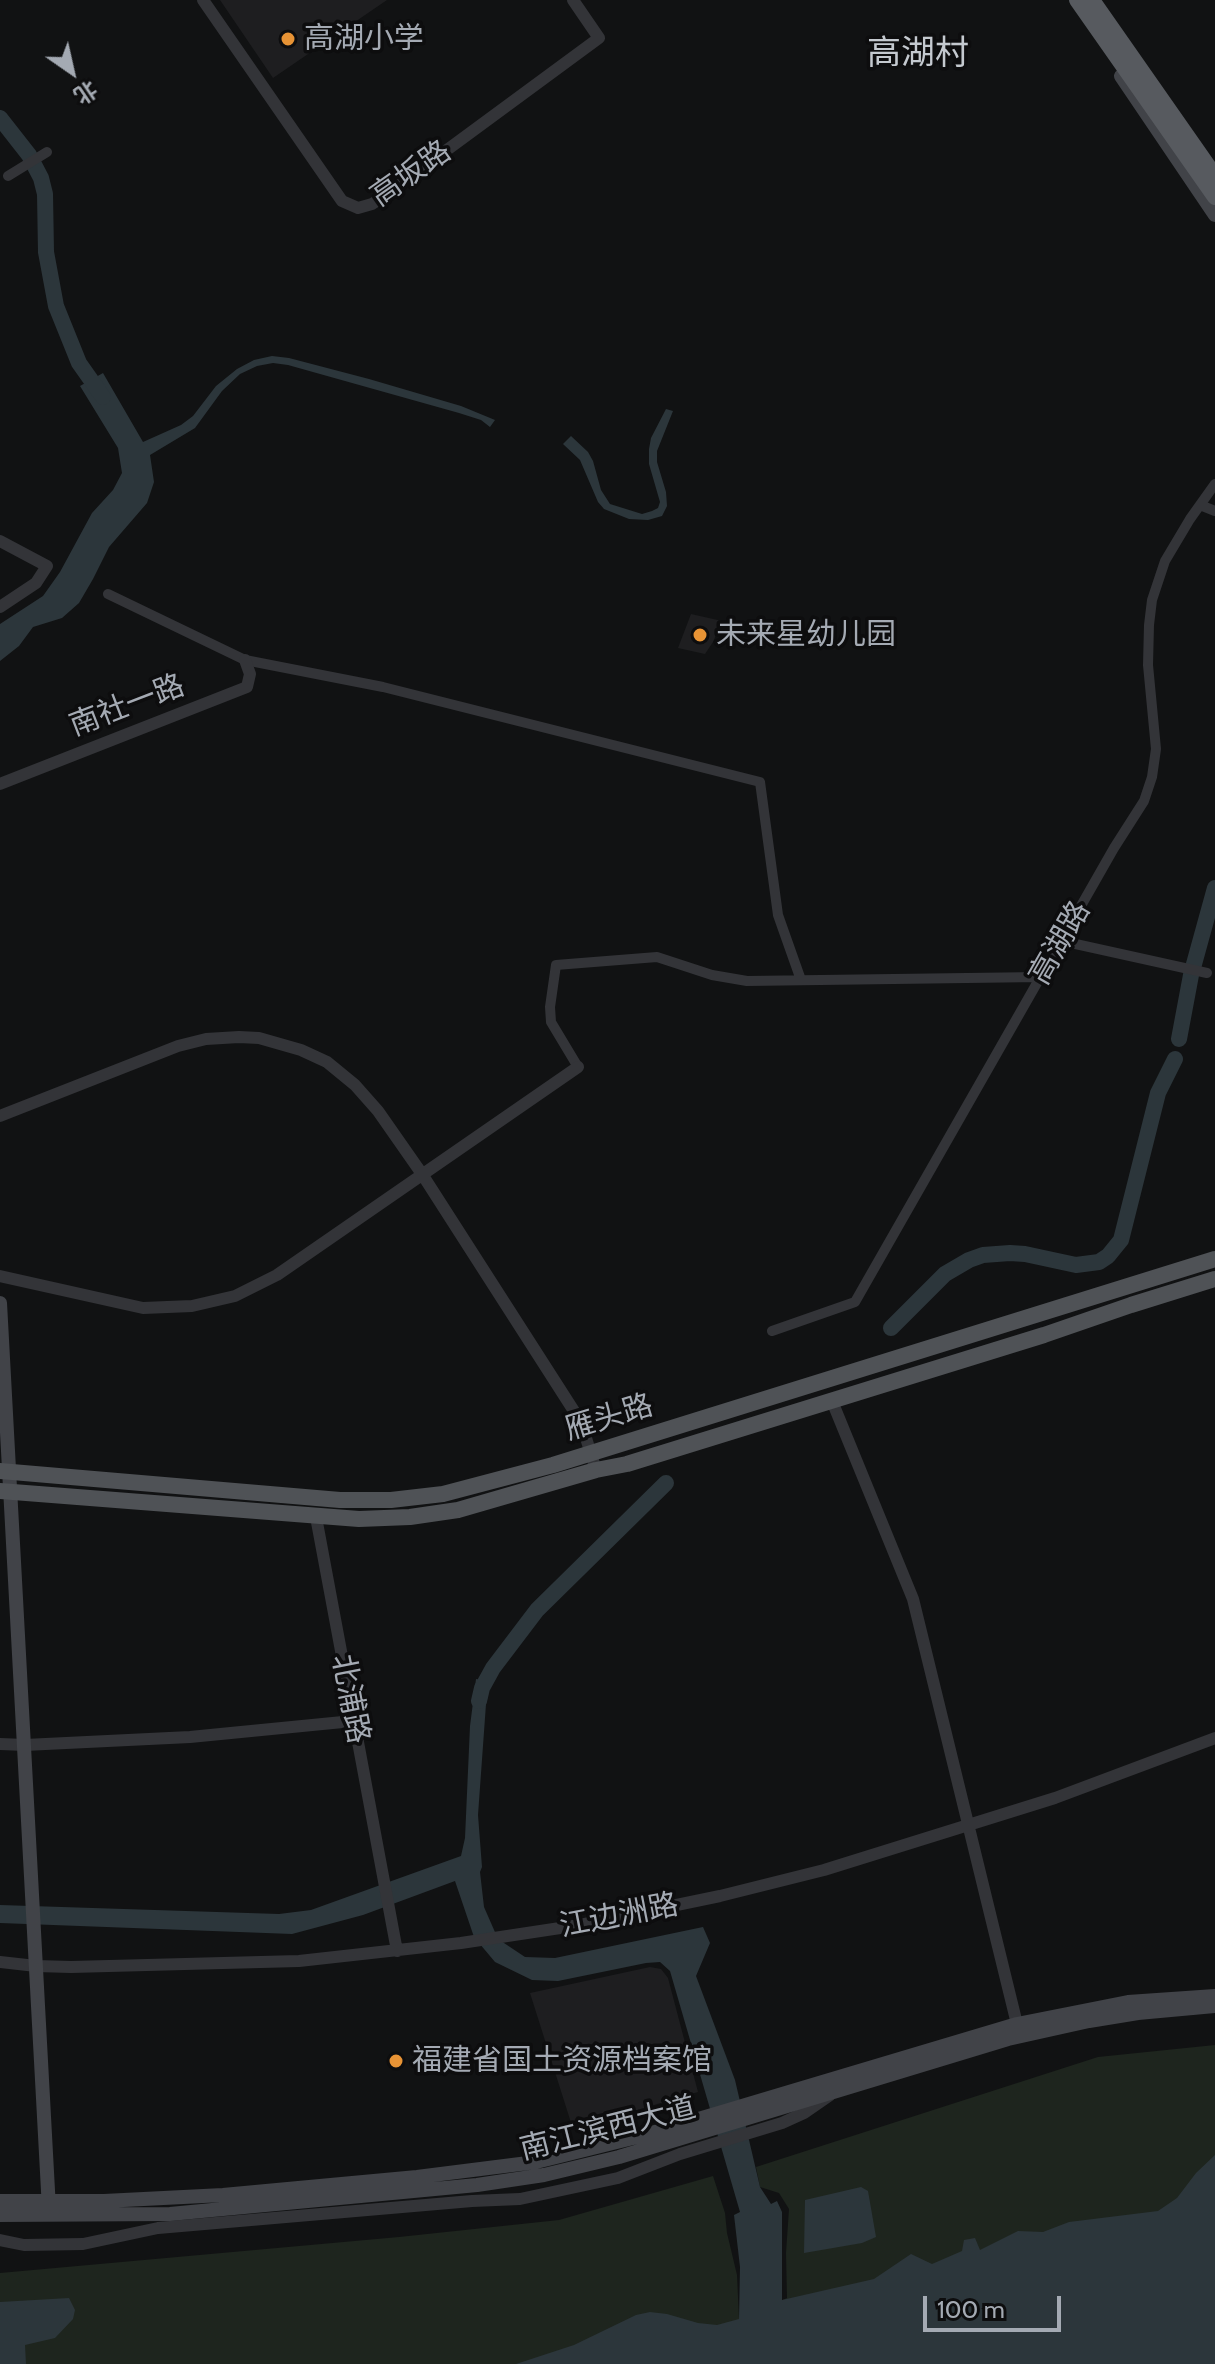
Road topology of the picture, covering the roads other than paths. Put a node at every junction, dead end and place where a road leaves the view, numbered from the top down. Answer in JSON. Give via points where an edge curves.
{"nodes":[{"id":1,"x":203,"y":0,"type":"edge"},
{"id":2,"x":573,"y":0,"type":"edge"},
{"id":3,"x":1069,"y":0,"type":"edge"},
{"id":4,"x":1077,"y":0,"type":"edge"},
{"id":5,"x":1092,"y":0,"type":"edge"},
{"id":6,"x":1102,"y":0,"type":"edge"},
{"id":7,"x":45,"y":153,"type":"dead end"},
{"id":8,"x":1215,"y":166,"type":"edge"},
{"id":9,"x":13,"y":174,"type":"dead end"},
{"id":10,"x":1215,"y":176,"type":"edge"},
{"id":11,"x":1215,"y":197,"type":"edge"},
{"id":12,"x":1215,"y":215,"type":"edge"},
{"id":13,"x":1215,"y":484,"type":"edge"},
{"id":14,"x":1200,"y":505,"type":"junction"},
{"id":15,"x":1215,"y":511,"type":"edge"},
{"id":16,"x":0,"y":541,"type":"edge"},
{"id":17,"x":108,"y":594,"type":"dead end"},
{"id":18,"x":0,"y":607,"type":"edge"},
{"id":19,"x":245,"y":660,"type":"junction"},
{"id":20,"x":0,"y":784,"type":"edge"},
{"id":21,"x":1062,"y":941,"type":"junction"},
{"id":22,"x":1207,"y":973,"type":"dead end"},
{"id":23,"x":1040,"y":977,"type":"junction"},
{"id":24,"x":801,"y":980,"type":"junction"},
{"id":25,"x":578,"y":1067,"type":"joint"},
{"id":26,"x":0,"y":1116,"type":"edge"},
{"id":27,"x":422,"y":1174,"type":"junction"},
{"id":28,"x":1215,"y":1259,"type":"edge"},
{"id":29,"x":0,"y":1276,"type":"edge"},
{"id":30,"x":1215,"y":1279,"type":"edge"},
{"id":31,"x":0,"y":1303,"type":"edge"},
{"id":32,"x":772,"y":1331,"type":"dead end"},
{"id":33,"x":832,"y":1401,"type":"junction"},
{"id":34,"x":591,"y":1453,"type":"junction"},
{"id":35,"x":596,"y":1470,"type":"junction"},
{"id":36,"x":5,"y":1471,"type":"edge"},
{"id":37,"x":5,"y":1492,"type":"edge"},
{"id":38,"x":316,"y":1517,"type":"junction"},
{"id":39,"x":353,"y":1721,"type":"junction"},
{"id":40,"x":1215,"y":1738,"type":"edge"},
{"id":41,"x":0,"y":1744,"type":"edge"},
{"id":42,"x":25,"y":1745,"type":"junction"},
{"id":43,"x":969,"y":1826,"type":"junction"},
{"id":44,"x":397,"y":1951,"type":"junction"},
{"id":45,"x":0,"y":1962,"type":"edge"},
{"id":46,"x":36,"y":1966,"type":"junction"},
{"id":47,"x":1215,"y":1996,"type":"edge"},
{"id":48,"x":1215,"y":2006,"type":"edge"},
{"id":49,"x":1017,"y":2024,"type":"junction"},
{"id":50,"x":747,"y":2119,"type":"junction"},
{"id":51,"x":713,"y":2129,"type":"junction"},
{"id":52,"x":0,"y":2201,"type":"edge"},
{"id":53,"x":49,"y":2209,"type":"junction"},
{"id":54,"x":0,"y":2215,"type":"edge"},
{"id":55,"x":0,"y":2240,"type":"edge"}],
"edges":[{"from":1,"to":2,"type":"street","name":"高坂路","via":[[342,201],[358,208],[383,197],[599,38]]},
{"from":3,"to":12,"type":"main road"},
{"from":4,"to":11,"type":"highway"},
{"from":5,"to":10,"type":"highway"},
{"from":6,"to":8,"type":"main road"},
{"from":7,"to":9,"type":"street"},
{"from":13,"to":14,"type":"street","name":"高湖路"},
{"from":14,"to":15,"type":"street"},
{"from":14,"to":21,"type":"street","name":"高湖路","via":[[1165,561],[1150,612],[1148,665],[1156,742],[1150,785]]},
{"from":16,"to":18,"type":"street","via":[[47,566],[36,583]]},
{"from":17,"to":19,"type":"street"},
{"from":19,"to":20,"type":"street","name":"南社一路","via":[[247,687]]},
{"from":19,"to":24,"type":"street","via":[[383,687],[760,782],[778,915]]},
{"from":21,"to":22,"type":"street"},
{"from":21,"to":23,"type":"street","name":"高湖路"},
{"from":23,"to":24,"type":"street"},
{"from":23,"to":32,"type":"street","name":"高湖路","via":[[855,1302]]},
{"from":24,"to":25,"type":"street","via":[[722,978],[657,957],[556,965],[551,1022]]},
{"from":25,"to":27,"type":"street"},
{"from":26,"to":27,"type":"street","via":[[178,1046],[227,1037],[259,1038],[301,1050],[337,1069],[378,1111]]},
{"from":27,"to":29,"type":"street","via":[[267,1281],[209,1303],[135,1307]]},
{"from":27,"to":34,"type":"street","via":[[581,1422]]},
{"from":28,"to":34,"type":"main road","name":"雁头路"},
{"from":30,"to":33,"type":"main road","name":"雁头路"},
{"from":31,"to":36,"type":"main road"},
{"from":33,"to":35,"type":"main road","name":"雁头路"},
{"from":33,"to":43,"type":"street","via":[[913,1599]]},
{"from":34,"to":35,"type":"street"},
{"from":34,"to":36,"type":"main road","name":"雁头路","via":[[460,1491],[383,1500]]},
{"from":35,"to":38,"type":"main road","name":"雁头路","via":[[458,1510],[375,1519]]},
{"from":36,"to":37,"type":"main road"},
{"from":37,"to":38,"type":"main road","name":"雁头路"},
{"from":37,"to":42,"type":"main road"},
{"from":38,"to":39,"type":"street","name":"北浦路"},
{"from":39,"to":42,"type":"street","via":[[190,1737]]},
{"from":39,"to":44,"type":"street","name":"北浦路"},
{"from":40,"to":43,"type":"street","name":"江边洲路"},
{"from":41,"to":42,"type":"street"},
{"from":42,"to":46,"type":"main road"},
{"from":43,"to":44,"type":"street","name":"江边洲路","via":[[720,1896],[580,1925]]},
{"from":43,"to":49,"type":"street"},
{"from":44,"to":46,"type":"street","name":"江边洲路","via":[[299,1961]]},
{"from":45,"to":46,"type":"street","name":"江边洲路"},
{"from":46,"to":53,"type":"main road"},
{"from":47,"to":49,"type":"main road","name":"南江滨西大道","via":[[1128,2002]]},
{"from":48,"to":50,"type":"main road","name":"南江滨西大道","via":[[1138,2013],[1008,2039]]},
{"from":49,"to":50,"type":"main road","name":"南江滨西大道"},
{"from":50,"to":51,"type":"main road","name":"南江滨西大道"},
{"from":51,"to":53,"type":"main road","name":"南江滨西大道","via":[[577,2168],[503,2181],[170,2214]]},
{"from":51,"to":55,"type":"street","via":[[680,2154],[618,2178],[509,2201],[158,2228],[83,2244]]},
{"from":52,"to":53,"type":"main road","name":"南江滨西大道"},
{"from":53,"to":54,"type":"main road","name":"南江滨西大道"}]}
